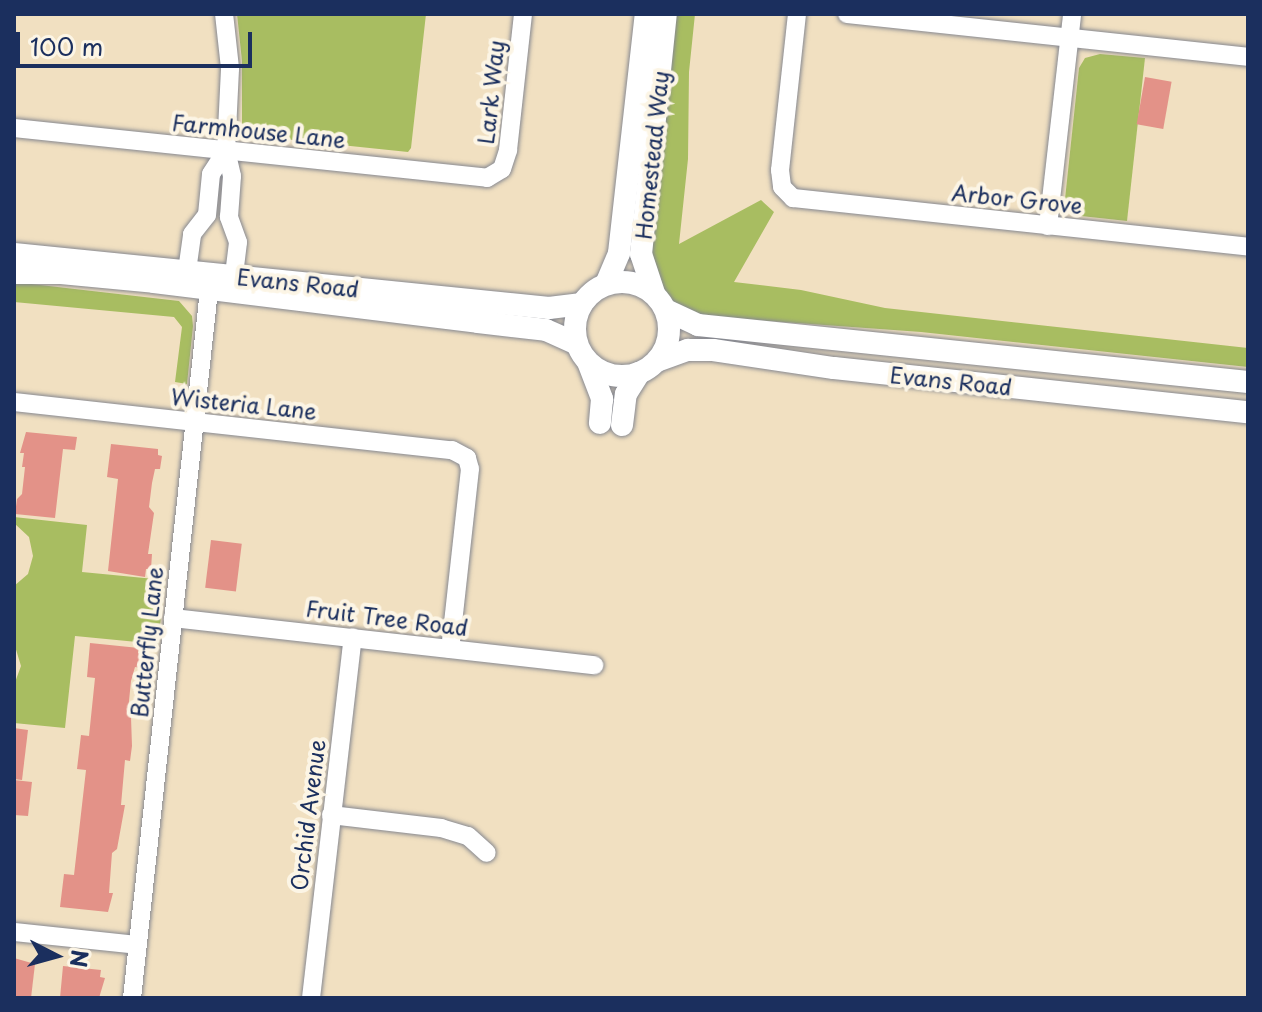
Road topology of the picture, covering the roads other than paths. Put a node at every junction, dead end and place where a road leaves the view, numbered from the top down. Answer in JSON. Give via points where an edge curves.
{"nodes":[{"id":1,"x":224,"y":14,"type":"edge"},
{"id":2,"x":523,"y":14,"type":"edge"},
{"id":3,"x":646,"y":14,"type":"edge"},
{"id":4,"x":666,"y":14,"type":"edge"},
{"id":5,"x":797,"y":14,"type":"edge"},
{"id":6,"x":847,"y":14,"type":"edge"},
{"id":7,"x":1072,"y":14,"type":"edge"},
{"id":8,"x":1069,"y":38,"type":"junction"},
{"id":9,"x":1248,"y":57,"type":"edge"},
{"id":10,"x":14,"y":128,"type":"edge"},
{"id":11,"x":226,"y":151,"type":"junction"},
{"id":12,"x":498,"y":174,"type":"joint"},
{"id":13,"x":207,"y":215,"type":"junction"},
{"id":14,"x":229,"y":217,"type":"junction"},
{"id":15,"x":1048,"y":226,"type":"junction"},
{"id":16,"x":1248,"y":247,"type":"edge"},
{"id":17,"x":14,"y":254,"type":"edge"},
{"id":18,"x":187,"y":271,"type":"junction"},
{"id":19,"x":14,"y":273,"type":"edge"},
{"id":20,"x":234,"y":275,"type":"junction"},
{"id":21,"x":606,"y":284,"type":"junction"},
{"id":22,"x":209,"y":290,"type":"junction"},
{"id":23,"x":660,"y":302,"type":"junction"},
{"id":24,"x":582,"y":304,"type":"junction"},
{"id":25,"x":583,"y":353,"type":"junction"},
{"id":26,"x":1069,"y":363,"type":"junction"},
{"id":27,"x":648,"y":367,"type":"junction"},
{"id":28,"x":1248,"y":382,"type":"edge"},
{"id":29,"x":1066,"y":392,"type":"junction"},
{"id":30,"x":14,"y":402,"type":"edge"},
{"id":31,"x":1248,"y":412,"type":"edge"},
{"id":32,"x":195,"y":421,"type":"junction"},
{"id":33,"x":173,"y":618,"type":"junction"},
{"id":34,"x":353,"y":637,"type":"junction"},
{"id":35,"x":450,"y":649,"type":"junction"},
{"id":36,"x":594,"y":665,"type":"dead end"},
{"id":37,"x":331,"y":815,"type":"junction"},
{"id":38,"x":487,"y":853,"type":"dead end"},
{"id":39,"x":14,"y":932,"type":"edge"},
{"id":40,"x":137,"y":945,"type":"junction"},
{"id":41,"x":132,"y":998,"type":"edge"},
{"id":42,"x":311,"y":998,"type":"edge"}],
"edges":[{"from":1,"to":11,"type":"street","via":[[230,68]]},
{"from":2,"to":12,"type":"street","name":"Lark Way","via":[[508,150]]},
{"from":3,"to":21,"type":"street","name":"Homestead Way","via":[[619,253]]},
{"from":4,"to":23,"type":"street","name":"Homestead Way","via":[[641,254]]},
{"from":5,"to":15,"type":"street","name":"Arbor Grove","via":[[781,156],[784,191],[793,198]]},
{"from":6,"to":8,"type":"street"},
{"from":7,"to":8,"type":"street"},
{"from":8,"to":9,"type":"street"},
{"from":8,"to":15,"type":"street"},
{"from":10,"to":11,"type":"street","name":"Farmhouse Lane"},
{"from":11,"to":12,"type":"street","name":"Farmhouse Lane","via":[[477,178]]},
{"from":11,"to":13,"type":"street","via":[[211,174]]},
{"from":11,"to":14,"type":"street","via":[[232,176]]},
{"from":13,"to":14,"type":"street"},
{"from":13,"to":18,"type":"street","via":[[192,234]]},
{"from":14,"to":20,"type":"street","via":[[238,232]]},
{"from":15,"to":16,"type":"street","name":"Arbor Grove"},
{"from":17,"to":18,"type":"street","name":"Evans Road"},
{"from":18,"to":20,"type":"street","name":"Evans Road"},
{"from":18,"to":22,"type":"street"},
{"from":19,"to":22,"type":"street","name":"Evans Road","via":[[61,273]]},
{"from":20,"to":22,"type":"street"},
{"from":20,"to":24,"type":"street","name":"Evans Road","via":[[549,308]]},
{"from":21,"to":23,"type":"street","via":[[626,281]]},
{"from":21,"to":24,"type":"street"},
{"from":22,"to":25,"type":"street","name":"Evans Road","via":[[546,330]]},
{"from":22,"to":32,"type":"street","name":"Butterfly Lane"},
{"from":23,"to":26,"type":"street","name":"Evans Road","via":[[698,325]]},
{"from":23,"to":27,"type":"street","via":[[670,332]]},
{"from":24,"to":25,"type":"street","via":[[575,323]]},
{"from":25,"to":27,"type":"street","via":[[617,376]]},
{"from":25,"to":27,"type":"street","via":[[611,424]]},
{"from":26,"to":28,"type":"street","name":"Evans Road"},
{"from":26,"to":29,"type":"street"},
{"from":27,"to":29,"type":"street","name":"Evans Road","via":[[688,350],[713,350]]},
{"from":29,"to":31,"type":"street","name":"Evans Road"},
{"from":30,"to":32,"type":"street","name":"Wisteria Lane"},
{"from":32,"to":33,"type":"street","name":"Butterfly Lane"},
{"from":32,"to":35,"type":"street","name":"Wisteria Lane","via":[[452,450],[467,458]]},
{"from":33,"to":34,"type":"street","name":"Fruit Tree Road"},
{"from":33,"to":40,"type":"street","name":"Butterfly Lane"},
{"from":34,"to":35,"type":"street","name":"Fruit Tree Road"},
{"from":34,"to":37,"type":"street","name":"Orchid Avenue"},
{"from":35,"to":36,"type":"street","name":"Fruit Tree Road"},
{"from":37,"to":38,"type":"street","via":[[441,828],[468,836]]},
{"from":37,"to":42,"type":"street","name":"Orchid Avenue"},
{"from":39,"to":40,"type":"street"},
{"from":40,"to":41,"type":"street","name":"Butterfly Lane"}]}
